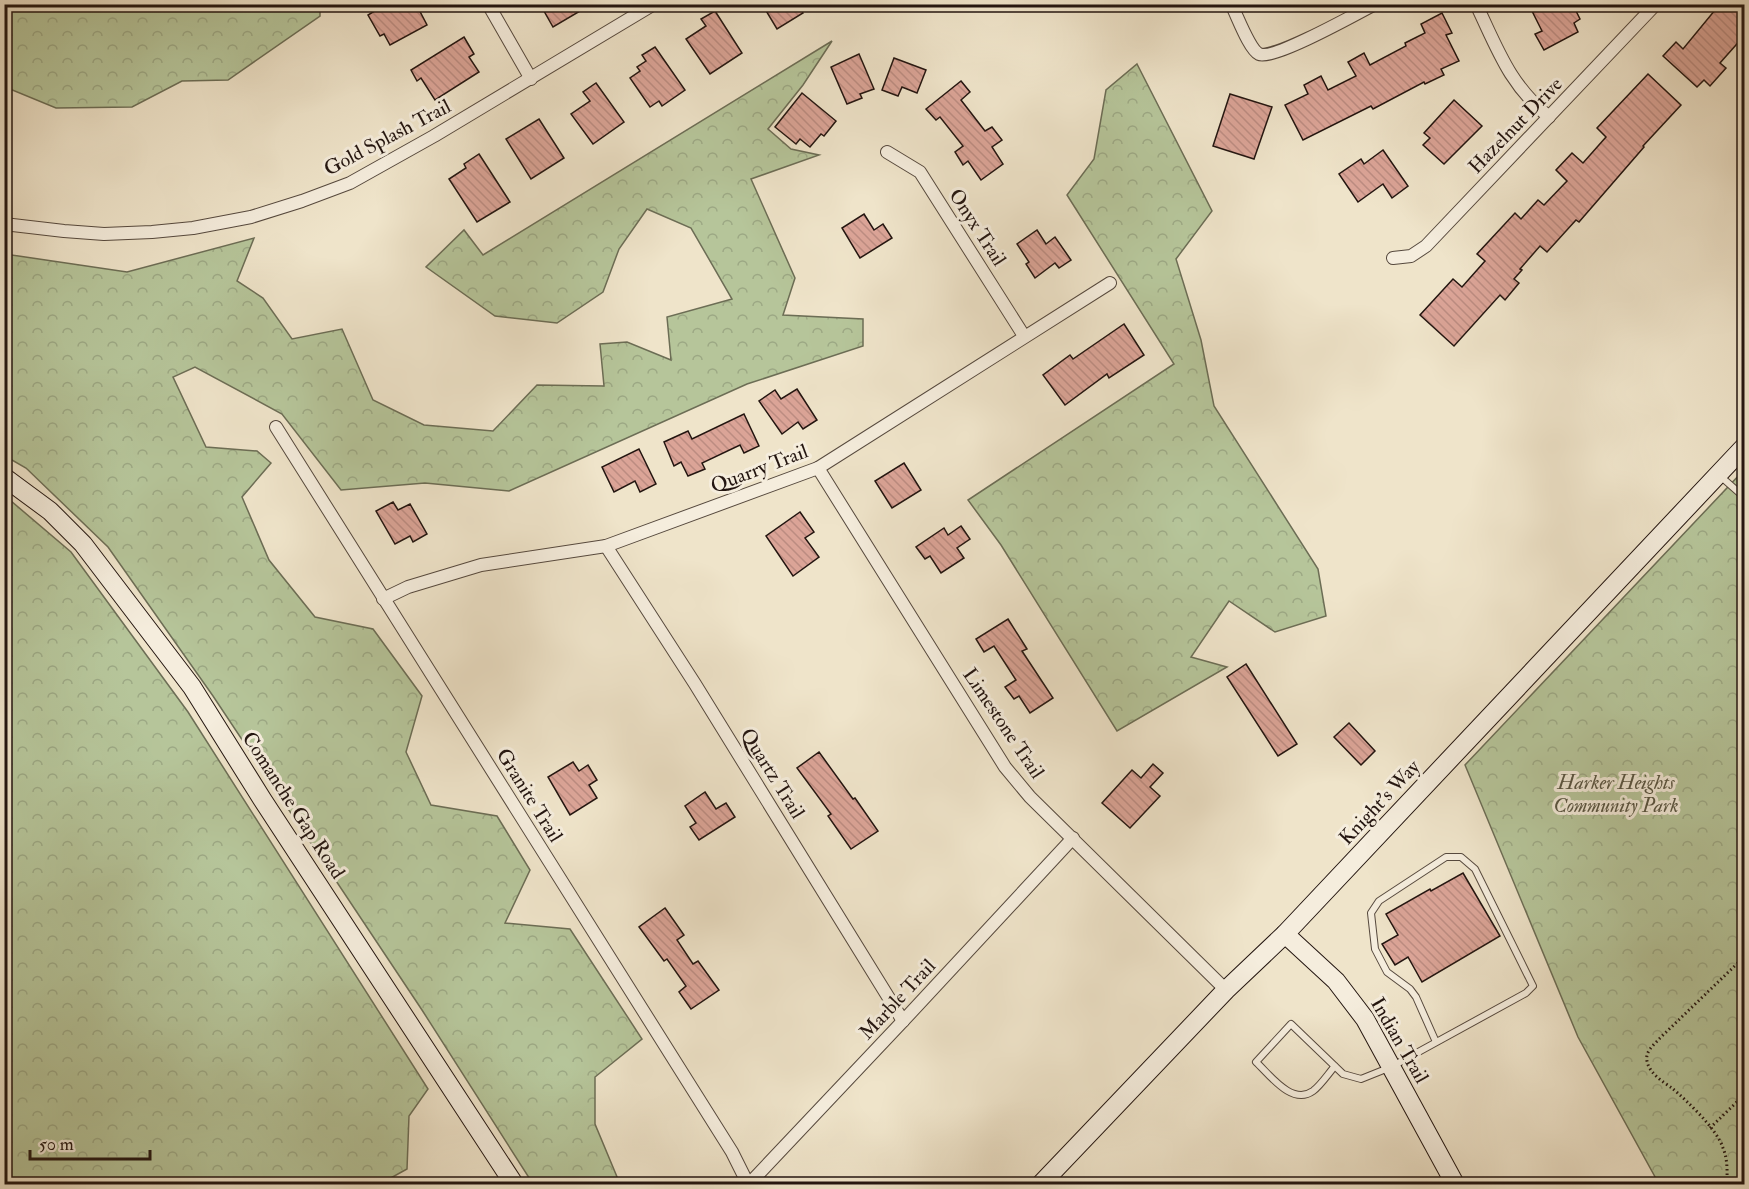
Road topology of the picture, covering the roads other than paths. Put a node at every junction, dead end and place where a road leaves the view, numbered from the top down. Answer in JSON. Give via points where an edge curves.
{"nodes":[{"id":1,"x":488,"y":4,"type":"edge"},
{"id":2,"x":654,"y":4,"type":"edge"},
{"id":3,"x":1231,"y":4,"type":"edge"},
{"id":4,"x":1375,"y":4,"type":"edge"},
{"id":5,"x":1476,"y":4,"type":"edge"},
{"id":6,"x":1656,"y":4,"type":"edge"},
{"id":7,"x":531,"y":79,"type":"junction"},
{"id":8,"x":1549,"y":117,"type":"junction"},
{"id":9,"x":887,"y":152,"type":"dead end"},
{"id":10,"x":4,"y":224,"type":"edge"},
{"id":11,"x":1393,"y":258,"type":"dead end"},
{"id":12,"x":1110,"y":283,"type":"dead end"},
{"id":13,"x":1024,"y":336,"type":"junction"},
{"id":14,"x":276,"y":428,"type":"dead end"},
{"id":15,"x":1744,"y":447,"type":"edge"},
{"id":16,"x":818,"y":468,"type":"junction"},
{"id":17,"x":1719,"y":475,"type":"junction"},
{"id":18,"x":4,"y":477,"type":"edge"},
{"id":19,"x":1744,"y":497,"type":"edge"},
{"id":20,"x":606,"y":546,"type":"junction"},
{"id":21,"x":383,"y":599,"type":"junction"},
{"id":22,"x":1072,"y":838,"type":"junction"},
{"id":23,"x":1285,"y":934,"type":"junction"},
{"id":24,"x":1226,"y":990,"type":"junction"},
{"id":25,"x":903,"y":1021,"type":"junction"},
{"id":26,"x":1436,"y":1042,"type":"junction"},
{"id":27,"x":1335,"y":1066,"type":"junction"},
{"id":28,"x":1391,"y":1067,"type":"junction"},
{"id":29,"x":514,"y":1185,"type":"edge"},
{"id":30,"x":748,"y":1185,"type":"edge"},
{"id":31,"x":1041,"y":1185,"type":"edge"},
{"id":32,"x":1455,"y":1185,"type":"edge"}],
"edges":[{"from":1,"to":7,"type":"street"},
{"from":2,"to":7,"type":"street","name":"Gold Splash Trail"},
{"from":3,"to":4,"type":"street","via":[[1253,48],[1266,55],[1299,43]]},
{"from":5,"to":8,"type":"street","via":[[1509,72],[1530,102]]},
{"from":6,"to":8,"type":"street","name":"Hazelnut Drive"},
{"from":7,"to":10,"type":"street","name":"Gold Splash Trail","via":[[350,183],[251,217],[193,228],[104,234]]},
{"from":8,"to":11,"type":"street","name":"Hazelnut Drive","via":[[1426,246],[1412,256]]},
{"from":9,"to":13,"type":"street","name":"Onyx Trail","via":[[920,172]]},
{"from":12,"to":13,"type":"street","name":"Quarry Trail"},
{"from":13,"to":16,"type":"street","name":"Quarry Trail"},
{"from":14,"to":21,"type":"street","name":"Granite Trail"},
{"from":15,"to":17,"type":"street","name":"Knight's Way"},
{"from":16,"to":20,"type":"street","name":"Quarry Trail"},
{"from":16,"to":22,"type":"street","name":"Limestone Trail","via":[[1005,767]]},
{"from":17,"to":19,"type":"lane"},
{"from":17,"to":23,"type":"street","name":"Knight's Way"},
{"from":18,"to":29,"type":"street","name":"Comanche Gap Road","via":[[50,511],[83,544],[192,687]]},
{"from":20,"to":21,"type":"street","name":"Quarry Trail","via":[[481,565],[408,586]]},
{"from":20,"to":25,"type":"street","name":"Quartz Trail"},
{"from":21,"to":30,"type":"street","name":"Granite Trail","via":[[732,1152]]},
{"from":22,"to":24,"type":"street","name":"Limestone Trail"},
{"from":22,"to":25,"type":"street","name":"Marble Trail"},
{"from":23,"to":24,"type":"street","name":"Knight's Way"},
{"from":23,"to":28,"type":"street","name":"Indian Trail","via":[[1336,981],[1365,1019]]},
{"from":24,"to":31,"type":"street","name":"Knight's Way"},
{"from":25,"to":30,"type":"street","name":"Marble Trail"},
{"from":26,"to":26,"type":"lane","via":[[1533,986],[1475,869],[1461,856],[1446,857],[1379,902],[1371,913],[1375,949],[1387,972],[1410,989]]},
{"from":26,"to":28,"type":"lane"},
{"from":27,"to":27,"type":"lane","via":[[1291,1024],[1256,1062],[1294,1095],[1303,1096],[1314,1091]]},
{"from":27,"to":28,"type":"lane","via":[[1343,1074],[1361,1079]]},
{"from":28,"to":32,"type":"street","name":"Indian Trail"}]}
